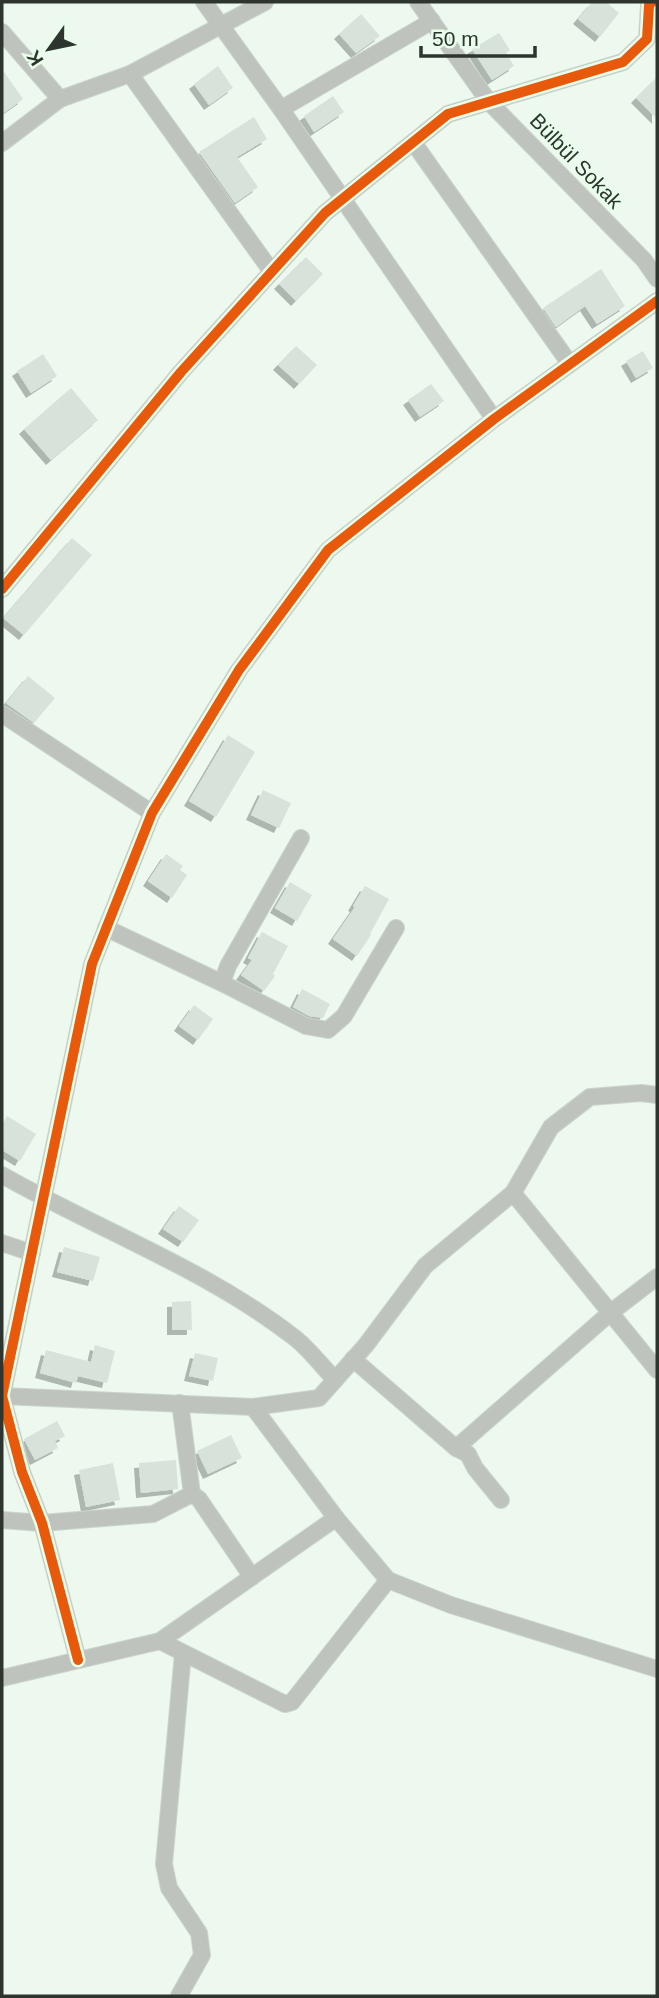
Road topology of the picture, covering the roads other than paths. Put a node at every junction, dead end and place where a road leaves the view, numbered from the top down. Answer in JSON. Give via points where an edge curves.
{"nodes":[{"id":1,"x":204,"y":2,"type":"edge"},
{"id":2,"x":265,"y":2,"type":"edge"},
{"id":3,"x":418,"y":2,"type":"edge"},
{"id":4,"x":651,"y":5,"type":"edge"},
{"id":5,"x":432,"y":21,"type":"junction"},
{"id":6,"x":221,"y":25,"type":"junction"},
{"id":7,"x":2,"y":32,"type":"edge"},
{"id":8,"x":130,"y":74,"type":"junction"},
{"id":9,"x":60,"y":99,"type":"junction"},
{"id":10,"x":489,"y":102,"type":"junction"},
{"id":11,"x":281,"y":109,"type":"junction"},
{"id":12,"x":413,"y":142,"type":"junction"},
{"id":13,"x":2,"y":143,"type":"edge"},
{"id":14,"x":343,"y":199,"type":"junction"},
{"id":15,"x":272,"y":272,"type":"junction"},
{"id":16,"x":657,"y":279,"type":"edge"},
{"id":17,"x":657,"y":301,"type":"edge"},
{"id":18,"x":570,"y":364,"type":"junction"},
{"id":19,"x":494,"y":419,"type":"junction"},
{"id":20,"x":2,"y":589,"type":"edge"},
{"id":21,"x":2,"y":714,"type":"edge"},
{"id":22,"x":152,"y":813,"type":"junction"},
{"id":23,"x":301,"y":838,"type":"dead end"},
{"id":24,"x":106,"y":928,"type":"junction"},
{"id":25,"x":396,"y":929,"type":"dead end"},
{"id":26,"x":222,"y":983,"type":"junction"},
{"id":27,"x":657,"y":1095,"type":"edge"},
{"id":28,"x":2,"y":1175,"type":"edge"},
{"id":29,"x":513,"y":1193,"type":"junction"},
{"id":30,"x":43,"y":1198,"type":"junction"},
{"id":31,"x":2,"y":1243,"type":"edge"},
{"id":32,"x":32,"y":1253,"type":"junction"},
{"id":33,"x":657,"y":1277,"type":"edge"},
{"id":34,"x":610,"y":1313,"type":"junction"},
{"id":35,"x":353,"y":1359,"type":"junction"},
{"id":36,"x":657,"y":1370,"type":"edge"},
{"id":37,"x":335,"y":1380,"type":"junction"},
{"id":38,"x":2,"y":1396,"type":"edge"},
{"id":39,"x":180,"y":1403,"type":"junction"},
{"id":40,"x":253,"y":1407,"type":"junction"},
{"id":41,"x":456,"y":1448,"type":"junction"},
{"id":42,"x":192,"y":1494,"type":"junction"},
{"id":43,"x":501,"y":1500,"type":"dead end"},
{"id":44,"x":336,"y":1518,"type":"junction"},
{"id":45,"x":2,"y":1520,"type":"edge"},
{"id":46,"x":42,"y":1523,"type":"junction"},
{"id":47,"x":252,"y":1577,"type":"junction"},
{"id":48,"x":388,"y":1580,"type":"junction"},
{"id":49,"x":160,"y":1641,"type":"junction"},
{"id":50,"x":183,"y":1653,"type":"junction"},
{"id":51,"x":78,"y":1660,"type":"junction"},
{"id":52,"x":657,"y":1669,"type":"edge"},
{"id":53,"x":2,"y":1678,"type":"edge"},
{"id":54,"x":179,"y":1996,"type":"edge"}],
"edges":[{"from":1,"to":6,"type":"street"},
{"from":2,"to":6,"type":"street"},
{"from":3,"to":5,"type":"street","name":"Bülbül Sokak"},
{"from":4,"to":10,"type":"street","via":[[646,39],[623,62]]},
{"from":5,"to":10,"type":"street","name":"Bülbül Sokak"},
{"from":5,"to":11,"type":"street"},
{"from":6,"to":8,"type":"street"},
{"from":6,"to":11,"type":"street"},
{"from":7,"to":9,"type":"street"},
{"from":8,"to":9,"type":"street"},
{"from":8,"to":15,"type":"street"},
{"from":9,"to":13,"type":"street"},
{"from":10,"to":12,"type":"street","via":[[448,114]]},
{"from":10,"to":16,"type":"street","name":"Bülbül Sokak","via":[[644,260]]},
{"from":11,"to":14,"type":"street"},
{"from":12,"to":14,"type":"street"},
{"from":12,"to":18,"type":"street"},
{"from":14,"to":15,"type":"street"},
{"from":14,"to":19,"type":"street"},
{"from":15,"to":20,"type":"street","via":[[181,372]]},
{"from":17,"to":18,"type":"street"},
{"from":18,"to":19,"type":"street"},
{"from":19,"to":22,"type":"street","via":[[328,550],[239,670]]},
{"from":21,"to":22,"type":"street"},
{"from":22,"to":24,"type":"street"},
{"from":23,"to":26,"type":"street"},
{"from":24,"to":26,"type":"street"},
{"from":24,"to":30,"type":"street","via":[[92,964]]},
{"from":25,"to":26,"type":"street","via":[[344,1016],[328,1030],[306,1026]]},
{"from":27,"to":29,"type":"street","via":[[590,1097],[551,1127]]},
{"from":28,"to":30,"type":"street"},
{"from":29,"to":34,"type":"street"},
{"from":29,"to":35,"type":"street","via":[[425,1266]]},
{"from":30,"to":32,"type":"street"},
{"from":30,"to":37,"type":"street","via":[[217,1286],[296,1339]]},
{"from":31,"to":32,"type":"street"},
{"from":32,"to":38,"type":"street"},
{"from":33,"to":34,"type":"street"},
{"from":34,"to":36,"type":"street"},
{"from":34,"to":41,"type":"street"},
{"from":35,"to":37,"type":"street"},
{"from":35,"to":41,"type":"street"},
{"from":37,"to":40,"type":"street","via":[[319,1398]]},
{"from":38,"to":39,"type":"street"},
{"from":38,"to":46,"type":"street","via":[[22,1472]]},
{"from":39,"to":40,"type":"street"},
{"from":39,"to":42,"type":"street"},
{"from":40,"to":44,"type":"street"},
{"from":41,"to":43,"type":"street","via":[[468,1454]]},
{"from":42,"to":46,"type":"street","via":[[153,1514]]},
{"from":42,"to":47,"type":"street"},
{"from":44,"to":47,"type":"street"},
{"from":44,"to":48,"type":"street"},
{"from":45,"to":46,"type":"street"},
{"from":46,"to":51,"type":"street"},
{"from":47,"to":49,"type":"street"},
{"from":48,"to":50,"type":"street","via":[[292,1702],[285,1704]]},
{"from":48,"to":52,"type":"street","via":[[451,1605]]},
{"from":49,"to":50,"type":"street"},
{"from":49,"to":51,"type":"street"},
{"from":50,"to":54,"type":"street","via":[[164,1864],[169,1888],[199,1933],[202,1955]]},
{"from":51,"to":53,"type":"street"}]}
